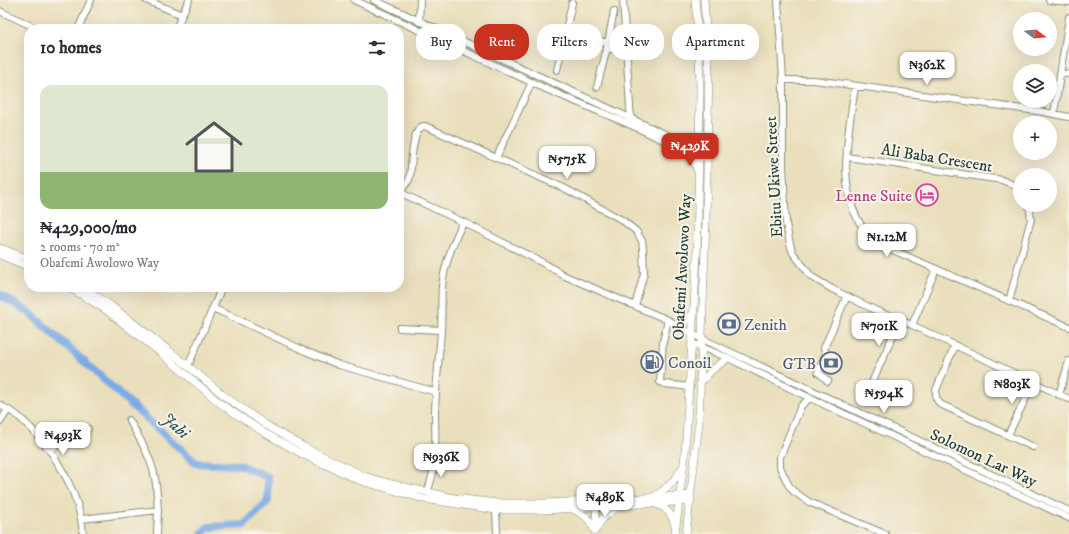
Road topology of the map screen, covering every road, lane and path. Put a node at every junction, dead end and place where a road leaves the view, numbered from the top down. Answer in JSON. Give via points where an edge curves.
{"nodes":[{"id":1,"x":91,"y":0,"type":"edge"},
{"id":2,"x":146,"y":0,"type":"edge"},
{"id":3,"x":189,"y":0,"type":"edge"},
{"id":4,"x":354,"y":0,"type":"edge"},
{"id":5,"x":374,"y":0,"type":"edge"},
{"id":6,"x":420,"y":0,"type":"edge"},
{"id":7,"x":623,"y":0,"type":"edge"},
{"id":8,"x":695,"y":0,"type":"edge"},
{"id":9,"x":704,"y":0,"type":"edge"},
{"id":10,"x":778,"y":0,"type":"edge"},
{"id":11,"x":1049,"y":0,"type":"edge"},
{"id":12,"x":1069,"y":2,"type":"edge"},
{"id":13,"x":572,"y":3,"type":"dead end"},
{"id":14,"x":0,"y":11,"type":"edge"},
{"id":15,"x":614,"y":11,"type":"dead end"},
{"id":16,"x":182,"y":15,"type":"junction"},
{"id":17,"x":1069,"y":17,"type":"edge"},
{"id":18,"x":419,"y":22,"type":"junction"},
{"id":19,"x":27,"y":24,"type":"edge"},
{"id":20,"x":80,"y":24,"type":"edge"},
{"id":21,"x":178,"y":24,"type":"edge"},
{"id":22,"x":568,"y":24,"type":"edge"},
{"id":23,"x":625,"y":24,"type":"edge"},
{"id":24,"x":602,"y":43,"type":"edge"},
{"id":25,"x":608,"y":45,"type":"junction"},
{"id":26,"x":559,"y":60,"type":"edge"},
{"id":27,"x":627,"y":60,"type":"edge"},
{"id":28,"x":557,"y":70,"type":"dead end"},
{"id":29,"x":1060,"y":73,"type":"junction"},
{"id":30,"x":1069,"y":74,"type":"edge"},
{"id":31,"x":783,"y":80,"type":"junction"},
{"id":32,"x":532,"y":82,"type":"junction"},
{"id":33,"x":856,"y":86,"type":"junction"},
{"id":34,"x":597,"y":87,"type":"dead end"},
{"id":35,"x":1054,"y":114,"type":"junction"},
{"id":36,"x":1069,"y":117,"type":"edge"},
{"id":37,"x":631,"y":122,"type":"junction"},
{"id":38,"x":700,"y":128,"type":"junction"},
{"id":39,"x":682,"y":142,"type":"junction"},
{"id":40,"x":689,"y":152,"type":"junction"},
{"id":41,"x":700,"y":154,"type":"junction"},
{"id":42,"x":708,"y":157,"type":"junction"},
{"id":43,"x":847,"y":157,"type":"junction"},
{"id":44,"x":496,"y":158,"type":"junction"},
{"id":45,"x":404,"y":185,"type":"edge"},
{"id":46,"x":699,"y":185,"type":"junction"},
{"id":47,"x":1013,"y":185,"type":"edge"},
{"id":48,"x":404,"y":195,"type":"edge"},
{"id":49,"x":1030,"y":212,"type":"edge"},
{"id":50,"x":463,"y":222,"type":"junction"},
{"id":51,"x":0,"y":248,"type":"edge"},
{"id":52,"x":0,"y":255,"type":"edge"},
{"id":53,"x":24,"y":257,"type":"edge"},
{"id":54,"x":24,"y":265,"type":"edge"},
{"id":55,"x":936,"y":269,"type":"junction"},
{"id":56,"x":76,"y":292,"type":"edge"},
{"id":57,"x":90,"y":292,"type":"edge"},
{"id":58,"x":220,"y":292,"type":"edge"},
{"id":59,"x":847,"y":296,"type":"junction"},
{"id":60,"x":1009,"y":301,"type":"junction"},
{"id":61,"x":635,"y":306,"type":"junction"},
{"id":62,"x":213,"y":308,"type":"junction"},
{"id":63,"x":694,"y":313,"type":"junction"},
{"id":64,"x":668,"y":320,"type":"junction"},
{"id":65,"x":900,"y":320,"type":"junction"},
{"id":66,"x":676,"y":324,"type":"junction"},
{"id":67,"x":912,"y":325,"type":"junction"},
{"id":68,"x":1069,"y":327,"type":"edge"},
{"id":69,"x":400,"y":328,"type":"dead end"},
{"id":70,"x":441,"y":330,"type":"junction"},
{"id":71,"x":692,"y":334,"type":"junction"},
{"id":72,"x":702,"y":338,"type":"junction"},
{"id":73,"x":692,"y":343,"type":"junction"},
{"id":74,"x":955,"y":345,"type":"junction"},
{"id":75,"x":702,"y":346,"type":"junction"},
{"id":76,"x":728,"y":358,"type":"junction"},
{"id":77,"x":1069,"y":361,"type":"edge"},
{"id":78,"x":188,"y":366,"type":"junction"},
{"id":79,"x":873,"y":380,"type":"dead end"},
{"id":80,"x":828,"y":381,"type":"dead end"},
{"id":81,"x":700,"y":383,"type":"junction"},
{"id":82,"x":1033,"y":383,"type":"junction"},
{"id":83,"x":690,"y":387,"type":"junction"},
{"id":84,"x":794,"y":391,"type":"junction"},
{"id":85,"x":436,"y":392,"type":"junction"},
{"id":86,"x":1059,"y":395,"type":"junction"},
{"id":87,"x":810,"y":398,"type":"junction"},
{"id":88,"x":1069,"y":399,"type":"edge"},
{"id":89,"x":0,"y":405,"type":"edge"},
{"id":90,"x":800,"y":406,"type":"junction"},
{"id":91,"x":8,"y":410,"type":"junction"},
{"id":92,"x":129,"y":420,"type":"dead end"},
{"id":93,"x":0,"y":422,"type":"edge"},
{"id":94,"x":88,"y":429,"type":"dead end"},
{"id":95,"x":1008,"y":435,"type":"junction"},
{"id":96,"x":1033,"y":447,"type":"dead end"},
{"id":97,"x":49,"y":450,"type":"junction"},
{"id":98,"x":684,"y":464,"type":"junction"},
{"id":99,"x":349,"y":472,"type":"junction"},
{"id":100,"x":427,"y":492,"type":"junction"},
{"id":101,"x":680,"y":498,"type":"junction"},
{"id":102,"x":691,"y":498,"type":"junction"},
{"id":103,"x":651,"y":500,"type":"junction"},
{"id":104,"x":596,"y":504,"type":"junction"},
{"id":105,"x":620,"y":505,"type":"junction"},
{"id":106,"x":569,"y":508,"type":"junction"},
{"id":107,"x":158,"y":510,"type":"junction"},
{"id":108,"x":496,"y":510,"type":"junction"},
{"id":109,"x":1069,"y":511,"type":"edge"},
{"id":110,"x":1069,"y":518,"type":"edge"},
{"id":111,"x":82,"y":520,"type":"junction"},
{"id":112,"x":675,"y":531,"type":"edge"},
{"id":113,"x":595,"y":533,"type":"edge"},
{"id":114,"x":83,"y":534,"type":"edge"},
{"id":115,"x":157,"y":534,"type":"edge"},
{"id":116,"x":496,"y":534,"type":"edge"},
{"id":117,"x":686,"y":534,"type":"edge"},
{"id":118,"x":885,"y":534,"type":"edge"}],
"edges":[{"from":1,"to":20,"type":"street"},
{"from":2,"to":16,"type":"street"},
{"from":3,"to":16,"type":"street"},
{"from":4,"to":32,"type":"street"},
{"from":5,"to":18,"type":"street"},
{"from":6,"to":18,"type":"street"},
{"from":7,"to":23,"type":"street"},
{"from":8,"to":38,"type":"main road","name":"Obafemi Awolowo Way","via":[[700,68]]},
{"from":9,"to":42,"type":"main road","name":"Obafemi Awolowo Way","via":[[709,72]]},
{"from":10,"to":31,"type":"street","name":"Ebitu Ukiwe Street"},
{"from":11,"to":12,"type":"street"},
{"from":13,"to":22,"type":"street"},
{"from":14,"to":19,"type":"street"},
{"from":15,"to":25,"type":"street"},
{"from":16,"to":21,"type":"street"},
{"from":17,"to":29,"type":"street"},
{"from":18,"to":37,"type":"street"},
{"from":24,"to":25,"type":"street"},
{"from":25,"to":34,"type":"street"},
{"from":26,"to":28,"type":"street"},
{"from":27,"to":37,"type":"street"},
{"from":29,"to":30,"type":"street"},
{"from":29,"to":35,"type":"street"},
{"from":31,"to":33,"type":"street","via":[[813,80]]},
{"from":31,"to":59,"type":"street","name":"Ebitu Ukiwe Street","via":[[783,166],[786,224],[790,244],[793,253],[812,277]]},
{"from":32,"to":37,"type":"street"},
{"from":32,"to":44,"type":"street"},
{"from":33,"to":35,"type":"street"},
{"from":33,"to":43,"type":"street"},
{"from":35,"to":36,"type":"street"},
{"from":37,"to":39,"type":"street"},
{"from":37,"to":40,"type":"street"},
{"from":38,"to":39,"type":"main road","via":[[694,140]]},
{"from":38,"to":41,"type":"main road","name":"Obafemi Awolowo Way"},
{"from":39,"to":41,"type":"street"},
{"from":40,"to":41,"type":"street"},
{"from":40,"to":46,"type":"main road","via":[[694,161]]},
{"from":41,"to":42,"type":"street"},
{"from":41,"to":46,"type":"main road","name":"Obafemi Awolowo Way"},
{"from":42,"to":72,"type":"main road","name":"Obafemi Awolowo Way"},
{"from":43,"to":47,"type":"street","name":"Ali Baba Crescent","via":[[1002,180]]},
{"from":43,"to":55,"type":"street","via":[[846,181],[849,198],[860,224],[875,241]]},
{"from":44,"to":45,"type":"street","via":[[422,126],[414,140],[410,176]]},
{"from":44,"to":61,"type":"street","via":[[566,189],[622,220],[636,231],[642,241],[644,274]]},
{"from":46,"to":63,"type":"main road","name":"Obafemi Awolowo Way"},
{"from":48,"to":50,"type":"street","name":"Solomon Lar Way"},
{"from":49,"to":60,"type":"street","via":[[1031,219]]},
{"from":50,"to":61,"type":"street","name":"Solomon Lar Way","via":[[565,276]]},
{"from":50,"to":70,"type":"street","via":[[446,261],[442,286]]},
{"from":51,"to":53,"type":"main road"},
{"from":52,"to":54,"type":"main road"},
{"from":55,"to":60,"type":"street"},
{"from":55,"to":67,"type":"street"},
{"from":56,"to":99,"type":"main road","via":[[106,310],[221,404],[263,432],[302,454]]},
{"from":57,"to":78,"type":"main road"},
{"from":58,"to":62,"type":"street"},
{"from":59,"to":65,"type":"street","name":"Ebitu Ukiwe Street"},
{"from":59,"to":80,"type":"street","via":[[824,348],[826,353],[818,372]]},
{"from":60,"to":68,"type":"street"},
{"from":61,"to":64,"type":"street","name":"Solomon Lar Way"},
{"from":62,"to":78,"type":"street"},
{"from":62,"to":85,"type":"street","via":[[339,365]]},
{"from":63,"to":66,"type":"main road","via":[[685,322]]},
{"from":63,"to":71,"type":"main road","name":"Obafemi Awolowo Way"},
{"from":64,"to":66,"type":"street","name":"Solomon Lar Way"},
{"from":64,"to":83,"type":"street","via":[[663,342],[660,382]]},
{"from":65,"to":67,"type":"street","name":"Ebitu Ukiwe Street"},
{"from":65,"to":79,"type":"street"},
{"from":66,"to":71,"type":"street","name":"Solomon Lar Way"},
{"from":67,"to":74,"type":"street","name":"Ebitu Ukiwe Street"},
{"from":69,"to":70,"type":"street"},
{"from":70,"to":85,"type":"street"},
{"from":71,"to":72,"type":"street","name":"Solomon Lar Way"},
{"from":71,"to":73,"type":"main road","name":"Obafemi Awolowo Way"},
{"from":72,"to":75,"type":"main road","name":"Obafemi Awolowo Way"},
{"from":72,"to":109,"type":"street","name":"Solomon Lar Way"},
{"from":73,"to":75,"type":"street","name":"Solomon Lar Way"},
{"from":73,"to":83,"type":"main road","name":"Obafemi Awolowo Way"},
{"from":74,"to":82,"type":"street","name":"Ebitu Ukiwe Street"},
{"from":74,"to":95,"type":"street","via":[[936,390],[936,398],[940,404]]},
{"from":75,"to":76,"type":"street","name":"Solomon Lar Way"},
{"from":75,"to":81,"type":"main road","name":"Obafemi Awolowo Way"},
{"from":76,"to":81,"type":"main road"},
{"from":76,"to":84,"type":"street","name":"Solomon Lar Way"},
{"from":77,"to":86,"type":"street"},
{"from":78,"to":99,"type":"main road","via":[[266,425]]},
{"from":81,"to":102,"type":"main road","name":"Obafemi Awolowo Way"},
{"from":82,"to":86,"type":"street","name":"Ebitu Ukiwe Street"},
{"from":82,"to":95,"type":"street"},
{"from":83,"to":98,"type":"main road","name":"Obafemi Awolowo Way"},
{"from":84,"to":87,"type":"street","name":"Solomon Lar Way"},
{"from":84,"to":90,"type":"street"},
{"from":85,"to":100,"type":"street","via":[[435,458],[432,481]]},
{"from":86,"to":88,"type":"street","name":"Ebitu Ukiwe Street"},
{"from":87,"to":90,"type":"street"},
{"from":87,"to":110,"type":"street","name":"Solomon Lar Way"},
{"from":89,"to":91,"type":"street"},
{"from":90,"to":118,"type":"street","via":[[780,457],[780,467],[788,484],[793,491],[809,502]]},
{"from":91,"to":93,"type":"street"},
{"from":91,"to":97,"type":"street","via":[[34,432]]},
{"from":92,"to":107,"type":"street","via":[[140,438],[156,480]]},
{"from":94,"to":97,"type":"street"},
{"from":95,"to":96,"type":"street"},
{"from":97,"to":111,"type":"street","via":[[73,493]]},
{"from":98,"to":101,"type":"main road","name":"Obafemi Awolowo Way"},
{"from":98,"to":103,"type":"main road","via":[[673,481]]},
{"from":99,"to":100,"type":"main road"},
{"from":99,"to":108,"type":"main road","via":[[361,481],[424,499]]},
{"from":100,"to":104,"type":"main road","via":[[497,503]]},
{"from":101,"to":102,"type":"main road"},
{"from":101,"to":103,"type":"main road"},
{"from":101,"to":112,"type":"main road","name":"Obafemi Awolowo Way"},
{"from":102,"to":117,"type":"main road","name":"Obafemi Awolowo Way"},
{"from":103,"to":104,"type":"main road"},
{"from":103,"to":105,"type":"main road"},
{"from":103,"to":112,"type":"main road","via":[[669,512],[673,518]]},
{"from":104,"to":105,"type":"main road"},
{"from":104,"to":106,"type":"main road"},
{"from":104,"to":113,"type":"street"},
{"from":105,"to":113,"type":"main road","via":[[603,518]]},
{"from":106,"to":108,"type":"main road"},
{"from":106,"to":113,"type":"main road","via":[[584,514],[590,520]]},
{"from":107,"to":111,"type":"street"},
{"from":107,"to":115,"type":"street"},
{"from":108,"to":116,"type":"street"},
{"from":111,"to":114,"type":"street"}]}
